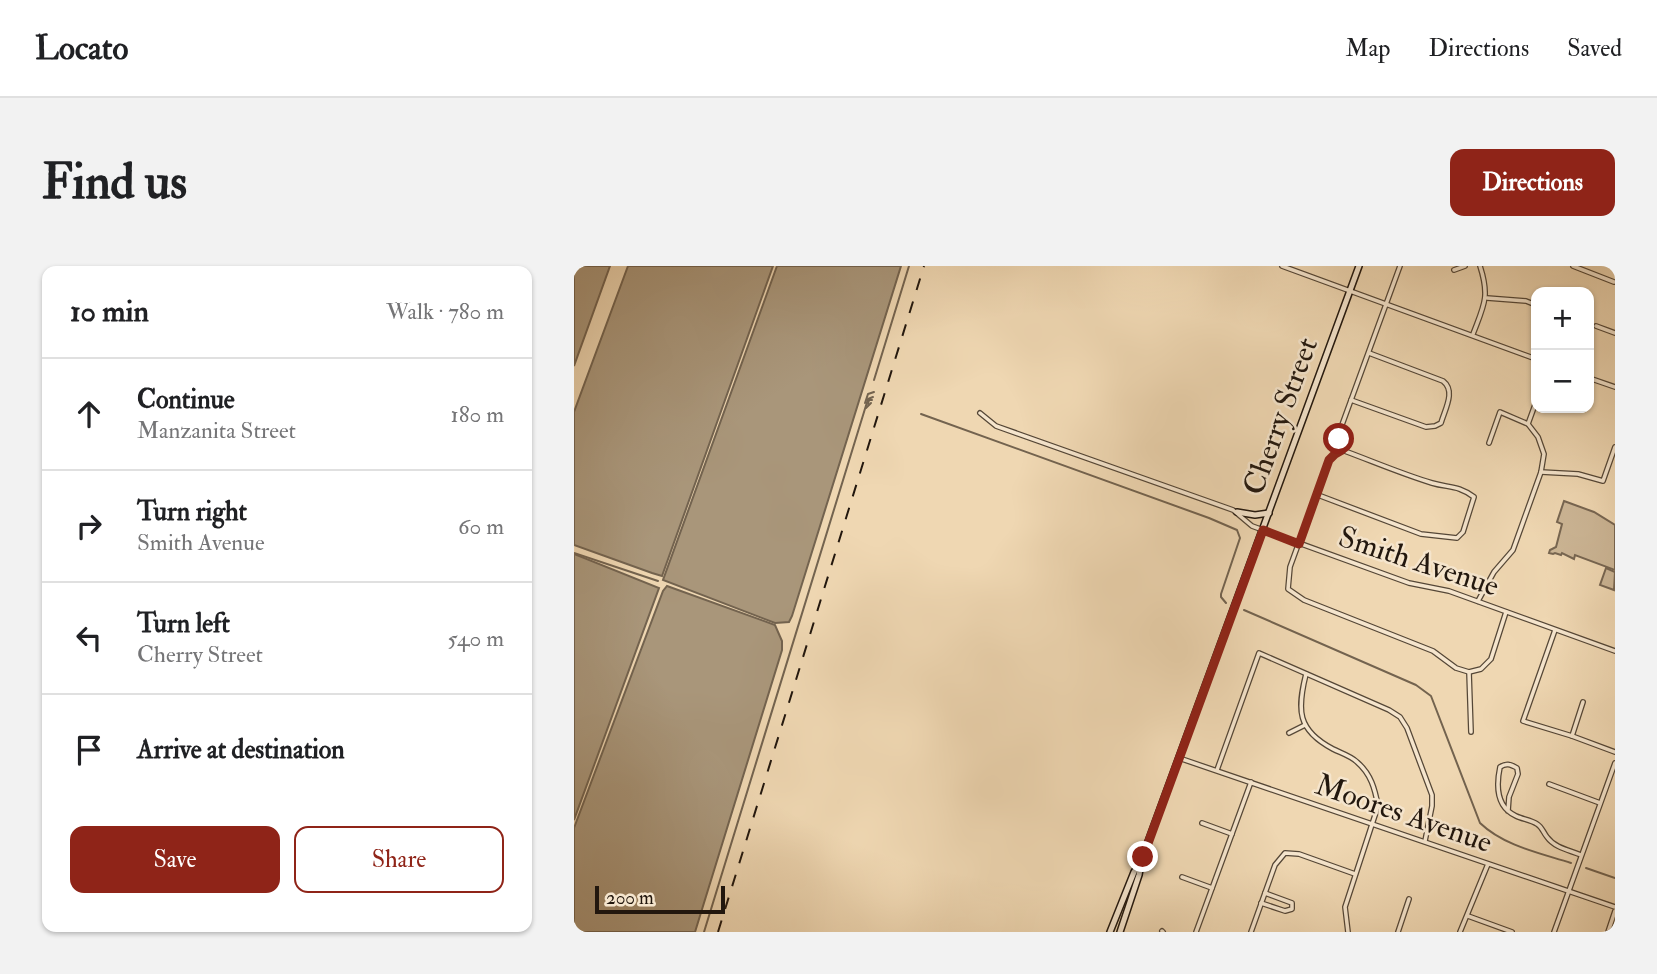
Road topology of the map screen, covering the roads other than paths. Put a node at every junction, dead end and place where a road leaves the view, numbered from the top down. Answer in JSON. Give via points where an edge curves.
{"nodes":[{"id":1,"x":1282,"y":266,"type":"edge"},
{"id":2,"x":1359,"y":266,"type":"edge"},
{"id":3,"x":1400,"y":266,"type":"edge"},
{"id":4,"x":1465,"y":266,"type":"edge"},
{"id":5,"x":1480,"y":266,"type":"edge"},
{"id":6,"x":1573,"y":266,"type":"edge"},
{"id":7,"x":1454,"y":270,"type":"dead end"},
{"id":8,"x":1614,"y":282,"type":"edge"},
{"id":9,"x":1350,"y":291,"type":"junction"},
{"id":10,"x":1486,"y":298,"type":"junction"},
{"id":11,"x":1531,"y":303,"type":"edge"},
{"id":12,"x":1386,"y":304,"type":"junction"},
{"id":13,"x":1596,"y":326,"type":"dead end"},
{"id":14,"x":1615,"y":333,"type":"edge"},
{"id":15,"x":1473,"y":335,"type":"junction"},
{"id":16,"x":1368,"y":353,"type":"junction"},
{"id":17,"x":1531,"y":357,"type":"edge"},
{"id":18,"x":1594,"y":380,"type":"edge"},
{"id":19,"x":1615,"y":387,"type":"edge"},
{"id":20,"x":1351,"y":400,"type":"junction"},
{"id":21,"x":980,"y":413,"type":"dead end"},
{"id":22,"x":1532,"y":413,"type":"edge"},
{"id":23,"x":1528,"y":424,"type":"junction"},
{"id":24,"x":1489,"y":443,"type":"dead end"},
{"id":25,"x":1615,"y":447,"type":"edge"},
{"id":26,"x":1342,"y":450,"type":"junction"},
{"id":27,"x":1541,"y":472,"type":"junction"},
{"id":28,"x":1318,"y":495,"type":"junction"},
{"id":29,"x":1237,"y":512,"type":"junction"},
{"id":30,"x":1269,"y":513,"type":"junction"},
{"id":31,"x":1263,"y":530,"type":"junction"},
{"id":32,"x":1299,"y":544,"type":"junction"},
{"id":33,"x":1478,"y":601,"type":"junction"},
{"id":34,"x":1506,"y":612,"type":"junction"},
{"id":35,"x":1555,"y":630,"type":"junction"},
{"id":36,"x":1615,"y":652,"type":"edge"},
{"id":37,"x":1469,"y":672,"type":"junction"},
{"id":38,"x":1306,"y":674,"type":"junction"},
{"id":39,"x":1583,"y":702,"type":"dead end"},
{"id":40,"x":1305,"y":725,"type":"junction"},
{"id":41,"x":1471,"y":732,"type":"dead end"},
{"id":42,"x":1289,"y":733,"type":"dead end"},
{"id":43,"x":1572,"y":736,"type":"junction"},
{"id":44,"x":1615,"y":752,"type":"edge"},
{"id":45,"x":1180,"y":758,"type":"junction"},
{"id":46,"x":1615,"y":763,"type":"edge"},
{"id":47,"x":1217,"y":770,"type":"junction"},
{"id":48,"x":1251,"y":782,"type":"junction"},
{"id":49,"x":1549,"y":783,"type":"dead end"},
{"id":50,"x":1600,"y":803,"type":"junction"},
{"id":51,"x":1508,"y":811,"type":"junction"},
{"id":52,"x":1202,"y":823,"type":"dead end"},
{"id":53,"x":1373,"y":824,"type":"junction"},
{"id":54,"x":1232,"y":834,"type":"junction"},
{"id":55,"x":1425,"y":841,"type":"junction"},
{"id":56,"x":1581,"y":855,"type":"junction"},
{"id":57,"x":1142,"y":859,"type":"junction"},
{"id":58,"x":1488,"y":864,"type":"junction"},
{"id":59,"x":1355,"y":874,"type":"junction"},
{"id":60,"x":1182,"y":877,"type":"dead end"},
{"id":61,"x":1212,"y":888,"type":"junction"},
{"id":62,"x":1569,"y":891,"type":"junction"},
{"id":63,"x":1265,"y":892,"type":"junction"},
{"id":64,"x":1409,"y":899,"type":"dead end"},
{"id":65,"x":1261,"y":903,"type":"junction"},
{"id":66,"x":1615,"y":909,"type":"edge"},
{"id":67,"x":1468,"y":916,"type":"junction"},
{"id":68,"x":1110,"y":932,"type":"edge"},
{"id":69,"x":1120,"y":932,"type":"edge"},
{"id":70,"x":1196,"y":932,"type":"edge"},
{"id":71,"x":1251,"y":932,"type":"edge"},
{"id":72,"x":1348,"y":932,"type":"edge"},
{"id":73,"x":1398,"y":932,"type":"edge"},
{"id":74,"x":1460,"y":932,"type":"edge"},
{"id":75,"x":1512,"y":932,"type":"edge"},
{"id":76,"x":1554,"y":932,"type":"edge"},
{"id":77,"x":1608,"y":932,"type":"edge"}],
"edges":[{"from":1,"to":9,"type":"street"},
{"from":2,"to":9,"type":"street","name":"Cherry Street"},
{"from":3,"to":12,"type":"street"},
{"from":4,"to":7,"type":"street"},
{"from":5,"to":10,"type":"street"},
{"from":6,"to":8,"type":"street"},
{"from":9,"to":12,"type":"street"},
{"from":9,"to":30,"type":"street","name":"Cherry Street"},
{"from":10,"to":11,"type":"street"},
{"from":10,"to":15,"type":"street"},
{"from":12,"to":15,"type":"street"},
{"from":12,"to":16,"type":"street"},
{"from":13,"to":14,"type":"street"},
{"from":15,"to":17,"type":"street"},
{"from":16,"to":20,"type":"street"},
{"from":16,"to":20,"type":"street","via":[[1448,384],[1451,392],[1441,423],[1426,427]]},
{"from":18,"to":19,"type":"street"},
{"from":20,"to":26,"type":"street","via":[[1339,433]]},
{"from":21,"to":29,"type":"street","name":"Smith Avenue","via":[[996,426]]},
{"from":22,"to":23,"type":"street"},
{"from":23,"to":24,"type":"street","via":[[1500,412]]},
{"from":23,"to":27,"type":"street","via":[[1544,454]]},
{"from":25,"to":27,"type":"street","via":[[1603,481]]},
{"from":26,"to":28,"type":"street","via":[[1329,460]]},
{"from":26,"to":28,"type":"street","via":[[1467,491],[1475,497],[1463,532],[1457,538],[1421,534]]},
{"from":27,"to":33,"type":"street","via":[[1513,550]]},
{"from":28,"to":32,"type":"street"},
{"from":29,"to":30,"type":"street"},
{"from":29,"to":31,"type":"street","name":"Smith Avenue"},
{"from":30,"to":31,"type":"street","name":"Cherry Street"},
{"from":31,"to":32,"type":"street","name":"Smith Avenue"},
{"from":31,"to":45,"type":"street","name":"Cherry Street"},
{"from":32,"to":33,"type":"street","name":"Smith Avenue","via":[[1409,583]]},
{"from":32,"to":37,"type":"street","via":[[1288,589],[1304,600],[1433,650]]},
{"from":33,"to":34,"type":"street","name":"Smith Avenue"},
{"from":34,"to":35,"type":"street","name":"Smith Avenue"},
{"from":34,"to":37,"type":"street","via":[[1491,659],[1481,669]]},
{"from":35,"to":36,"type":"street","name":"Smith Avenue"},
{"from":35,"to":43,"type":"street","via":[[1523,721]]},
{"from":37,"to":41,"type":"street"},
{"from":38,"to":40,"type":"street","via":[[1300,697]]},
{"from":38,"to":47,"type":"street","via":[[1259,653]]},
{"from":38,"to":55,"type":"street","via":[[1400,717],[1432,794]]},
{"from":39,"to":43,"type":"street"},
{"from":40,"to":42,"type":"street"},
{"from":40,"to":53,"type":"street","via":[[1317,739],[1367,772],[1378,806]]},
{"from":43,"to":44,"type":"street"},
{"from":45,"to":47,"type":"street","name":"Moores Avenue"},
{"from":45,"to":57,"type":"street","name":"Cherry Street"},
{"from":46,"to":50,"type":"street"},
{"from":47,"to":48,"type":"street","name":"Moores Avenue"},
{"from":48,"to":53,"type":"street","name":"Moores Avenue"},
{"from":48,"to":54,"type":"street"},
{"from":49,"to":50,"type":"street"},
{"from":50,"to":56,"type":"street"},
{"from":51,"to":51,"type":"street","via":[[1518,774],[1511,764],[1500,767],[1497,782],[1498,797]]},
{"from":51,"to":56,"type":"street","via":[[1539,824],[1556,846]]},
{"from":52,"to":54,"type":"street"},
{"from":53,"to":55,"type":"street","name":"Moores Avenue"},
{"from":53,"to":59,"type":"street"},
{"from":54,"to":61,"type":"street"},
{"from":55,"to":58,"type":"street","name":"Moores Avenue"},
{"from":56,"to":62,"type":"street"},
{"from":57,"to":68,"type":"street","name":"Cherry Street"},
{"from":57,"to":69,"type":"street","name":"Cherry Street"},
{"from":58,"to":62,"type":"street","name":"Moores Avenue"},
{"from":58,"to":67,"type":"street"},
{"from":59,"to":63,"type":"street","via":[[1285,853]]},
{"from":59,"to":72,"type":"street","via":[[1345,907]]},
{"from":60,"to":61,"type":"street"},
{"from":61,"to":70,"type":"street"},
{"from":62,"to":66,"type":"street","name":"Moores Avenue"},
{"from":62,"to":76,"type":"street"},
{"from":63,"to":65,"type":"street"},
{"from":63,"to":65,"type":"street","via":[[1292,903],[1292,909]]},
{"from":64,"to":73,"type":"street"},
{"from":65,"to":71,"type":"street"},
{"from":66,"to":77,"type":"street"},
{"from":67,"to":74,"type":"street"},
{"from":67,"to":75,"type":"street"}]}
